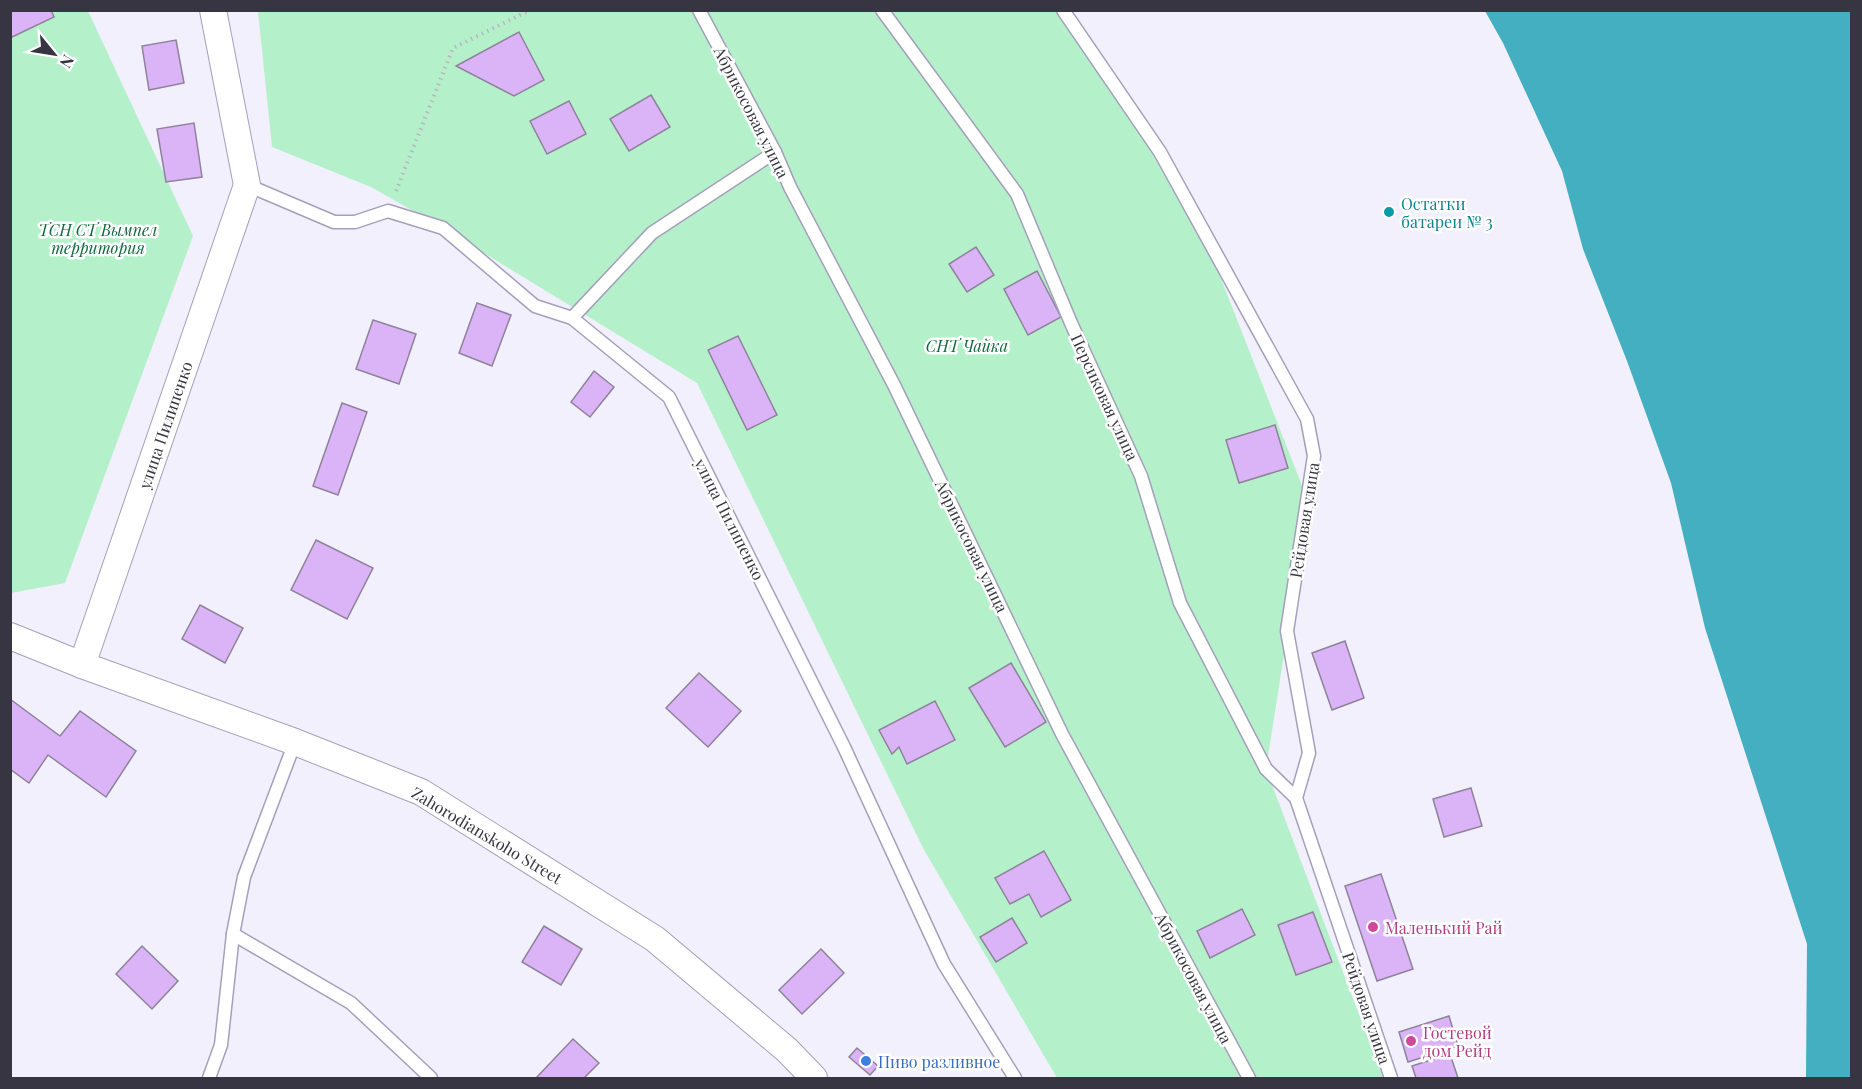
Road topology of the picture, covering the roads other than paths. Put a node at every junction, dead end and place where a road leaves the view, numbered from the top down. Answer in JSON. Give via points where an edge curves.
{"nodes":[{"id":1,"x":699,"y":10,"type":"edge"},
{"id":2,"x":882,"y":10,"type":"edge"},
{"id":3,"x":1063,"y":10,"type":"edge"},
{"id":4,"x":211,"y":12,"type":"edge"},
{"id":5,"x":775,"y":152,"type":"junction"},
{"id":6,"x":247,"y":185,"type":"junction"},
{"id":7,"x":572,"y":318,"type":"junction"},
{"id":8,"x":10,"y":636,"type":"edge"},
{"id":9,"x":82,"y":665,"type":"junction"},
{"id":10,"x":295,"y":742,"type":"junction"},
{"id":11,"x":1296,"y":798,"type":"junction"},
{"id":12,"x":233,"y":934,"type":"junction"},
{"id":13,"x":208,"y":1078,"type":"edge"},
{"id":14,"x":431,"y":1078,"type":"edge"},
{"id":15,"x":814,"y":1078,"type":"edge"},
{"id":16,"x":1015,"y":1078,"type":"edge"},
{"id":17,"x":1249,"y":1078,"type":"edge"},
{"id":18,"x":1391,"y":1078,"type":"edge"}],
"edges":[{"from":1,"to":5,"type":"lane","name":"Абрикосовая улица"},
{"from":2,"to":11,"type":"lane","name":"Персиковая улица","via":[[1017,194],[1141,476],[1180,603],[1266,770]]},
{"from":3,"to":11,"type":"lane","name":"Рейдовая улица","via":[[1160,152],[1306,419],[1314,456],[1287,631],[1309,753]]},
{"from":4,"to":6,"type":"street"},
{"from":5,"to":7,"type":"lane","via":[[652,233]]},
{"from":5,"to":17,"type":"lane","name":"Абрикосовая улица","via":[[894,384],[1062,734]]},
{"from":6,"to":7,"type":"lane","name":"улица Пилипенко","via":[[334,222],[355,222],[388,211],[443,228],[535,306]]},
{"from":6,"to":9,"type":"street","name":"улица Пилипенко"},
{"from":7,"to":16,"type":"lane","name":"улица Пилипенко","via":[[669,397],[844,747],[944,964]]},
{"from":8,"to":9,"type":"street","name":"Zahorodianskoho Street"},
{"from":9,"to":10,"type":"street","name":"Zahorodianskoho Street"},
{"from":10,"to":12,"type":"lane","via":[[244,877]]},
{"from":10,"to":15,"type":"street","name":"Zahorodianskoho Street","via":[[420,792],[655,939],[787,1050]]},
{"from":11,"to":18,"type":"lane","name":"Рейдовая улица"},
{"from":12,"to":13,"type":"lane","via":[[221,1046]]},
{"from":12,"to":14,"type":"lane","via":[[351,1003]]}]}
